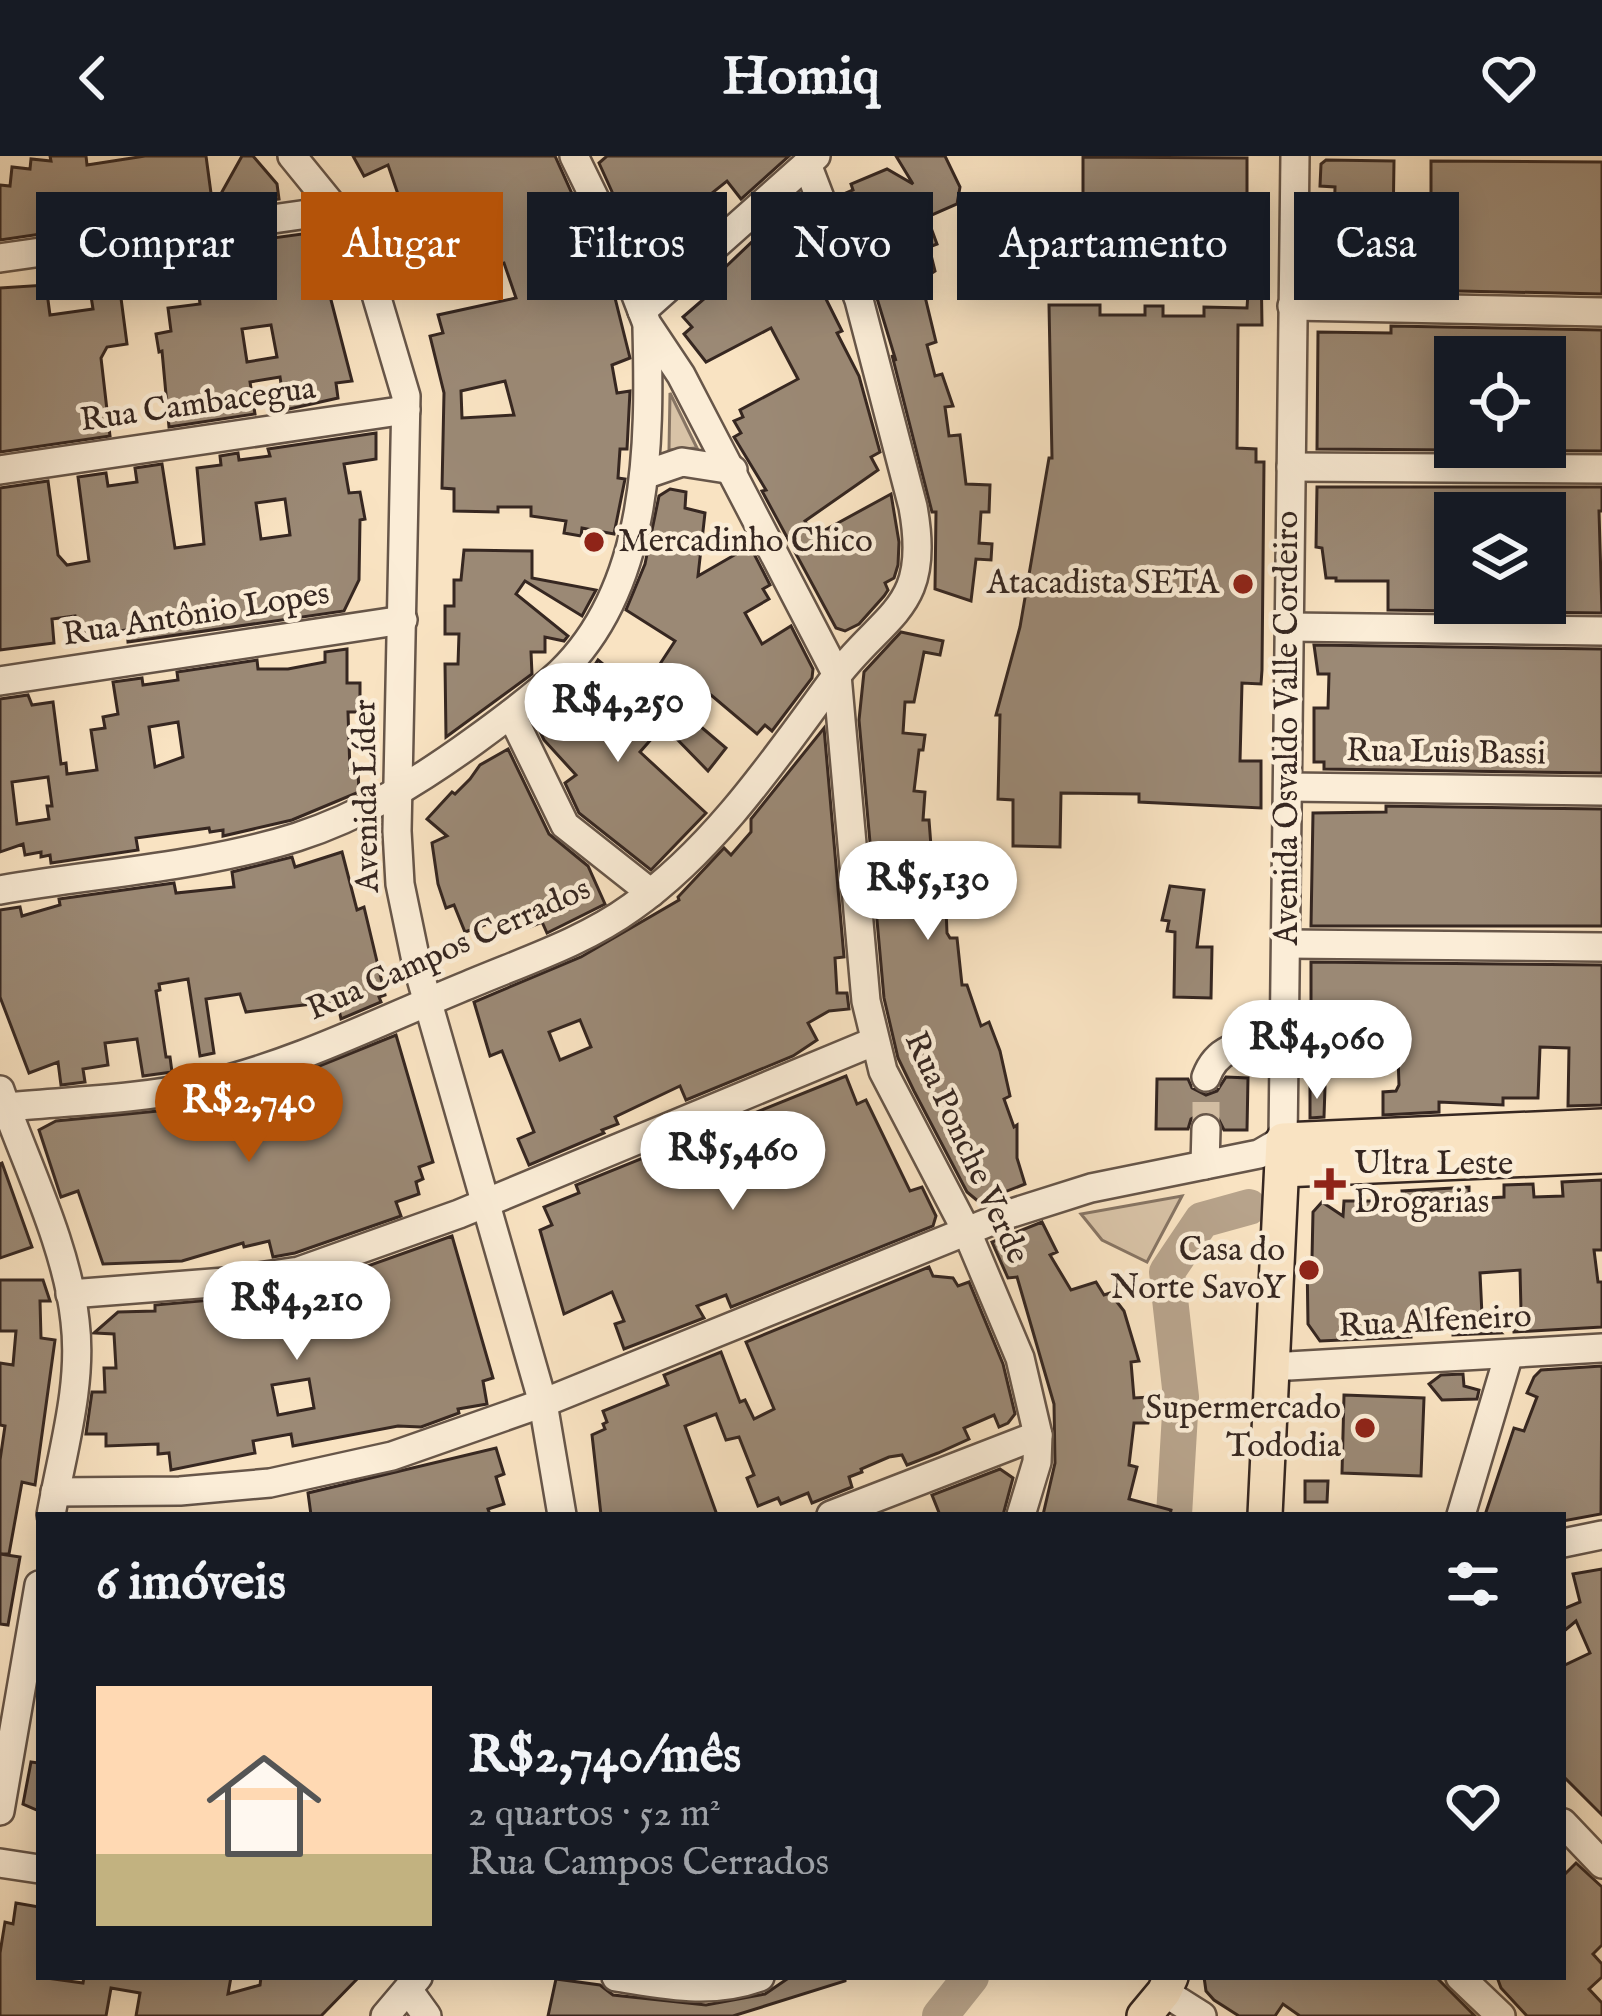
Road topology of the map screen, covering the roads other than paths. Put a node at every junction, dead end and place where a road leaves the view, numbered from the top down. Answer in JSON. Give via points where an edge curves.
{"nodes":[{"id":1,"x":292,"y":156,"type":"edge"},
{"id":2,"x":574,"y":156,"type":"edge"},
{"id":3,"x":1294,"y":156,"type":"edge"},
{"id":4,"x":812,"y":160,"type":"edge"},
{"id":5,"x":321,"y":192,"type":"edge"},
{"id":6,"x":301,"y":215,"type":"edge"},
{"id":7,"x":0,"y":258,"type":"edge"},
{"id":8,"x":378,"y":300,"type":"edge"},
{"id":9,"x":1292,"y":306,"type":"junction"},
{"id":10,"x":1602,"y":312,"type":"edge"},
{"id":11,"x":644,"y":317,"type":"junction"},
{"id":12,"x":406,"y":410,"type":"junction"},
{"id":13,"x":1291,"y":467,"type":"junction"},
{"id":14,"x":1602,"y":469,"type":"edge"},
{"id":15,"x":0,"y":470,"type":"edge"},
{"id":16,"x":733,"y":470,"type":"junction"},
{"id":17,"x":644,"y":475,"type":"junction"},
{"id":18,"x":404,"y":620,"type":"junction"},
{"id":19,"x":1289,"y":627,"type":"junction"},
{"id":20,"x":1602,"y":631,"type":"edge"},
{"id":21,"x":837,"y":675,"type":"junction"},
{"id":22,"x":0,"y":681,"type":"edge"},
{"id":23,"x":511,"y":714,"type":"junction"},
{"id":24,"x":1288,"y":788,"type":"junction"},
{"id":25,"x":400,"y":791,"type":"junction"},
{"id":26,"x":1602,"y":791,"type":"edge"},
{"id":27,"x":0,"y":890,"type":"edge"},
{"id":28,"x":651,"y":893,"type":"junction"},
{"id":29,"x":1287,"y":944,"type":"junction"},
{"id":30,"x":1602,"y":947,"type":"edge"},
{"id":31,"x":428,"y":1003,"type":"junction"},
{"id":32,"x":1285,"y":1039,"type":"junction"},
{"id":33,"x":874,"y":1042,"type":"junction"},
{"id":34,"x":1206,"y":1077,"type":"dead end"},
{"id":35,"x":3,"y":1098,"type":"edge"},
{"id":36,"x":1602,"y":1126,"type":"edge"},
{"id":37,"x":1206,"y":1129,"type":"tunnel mouth"},
{"id":38,"x":1396,"y":1150,"type":"junction"},
{"id":39,"x":1275,"y":1155,"type":"junction"},
{"id":40,"x":1602,"y":1156,"type":"edge"},
{"id":41,"x":1205,"y":1165,"type":"junction"},
{"id":42,"x":486,"y":1202,"type":"junction"},
{"id":43,"x":967,"y":1232,"type":"junction"},
{"id":44,"x":70,"y":1294,"type":"junction"},
{"id":45,"x":1602,"y":1348,"type":"edge"},
{"id":46,"x":1509,"y":1354,"type":"junction"},
{"id":47,"x":1271,"y":1367,"type":"junction"},
{"id":48,"x":543,"y":1403,"type":"junction"},
{"id":49,"x":1038,"y":1435,"type":"junction"},
{"id":50,"x":53,"y":1503,"type":"edge"},
{"id":51,"x":561,"y":1512,"type":"edge"},
{"id":52,"x":839,"y":1512,"type":"edge"},
{"id":53,"x":1022,"y":1512,"type":"edge"},
{"id":54,"x":1265,"y":1512,"type":"edge"},
{"id":55,"x":1462,"y":1512,"type":"edge"},
{"id":56,"x":1602,"y":1535,"type":"edge"},
{"id":57,"x":1566,"y":1542,"type":"edge"},
{"id":58,"x":36,"y":1621,"type":"edge"},
{"id":59,"x":29,"y":1706,"type":"edge"},
{"id":60,"x":0,"y":1811,"type":"edge"},
{"id":61,"x":1566,"y":1826,"type":"edge"},
{"id":62,"x":0,"y":1863,"type":"edge"},
{"id":63,"x":1602,"y":1864,"type":"edge"},
{"id":64,"x":36,"y":1869,"type":"edge"},
{"id":65,"x":635,"y":1980,"type":"edge"},
{"id":66,"x":751,"y":1980,"type":"edge"},
{"id":67,"x":1463,"y":1980,"type":"edge"},
{"id":68,"x":414,"y":1984,"type":"edge"},
{"id":69,"x":1160,"y":1995,"type":"edge"},
{"id":70,"x":385,"y":2016,"type":"edge"},
{"id":71,"x":427,"y":2016,"type":"edge"},
{"id":72,"x":1202,"y":2016,"type":"edge"},
{"id":73,"x":1502,"y":2016,"type":"edge"}],
"edges":[{"from":1,"to":5,"type":"street","name":"Avenida Líder"},
{"from":2,"to":11,"type":"street"},
{"from":3,"to":9,"type":"street","name":"Avenida Osvaldo Valle Cordeiro"},
{"from":4,"to":11,"type":"street"},
{"from":4,"to":21,"type":"street","name":"Rua Campos Cerrados","via":[[859,300],[920,541],[905,602]]},
{"from":6,"to":7,"type":"street"},
{"from":8,"to":12,"type":"street","name":"Avenida Líder"},
{"from":9,"to":10,"type":"street"},
{"from":9,"to":13,"type":"street","name":"Avenida Osvaldo Valle Cordeiro"},
{"from":11,"to":16,"type":"street","name":"Rua Ponche Verde"},
{"from":11,"to":17,"type":"street"},
{"from":12,"to":15,"type":"street","name":"Rua Cambacegua"},
{"from":12,"to":18,"type":"street","name":"Avenida Líder"},
{"from":13,"to":14,"type":"street"},
{"from":13,"to":19,"type":"street","name":"Avenida Osvaldo Valle Cordeiro"},
{"from":16,"to":17,"type":"street","via":[[682,463]]},
{"from":16,"to":21,"type":"street","name":"Rua Ponche Verde"},
{"from":17,"to":23,"type":"street","via":[[621,572],[593,631],[562,671]]},
{"from":18,"to":22,"type":"street","name":"Rua Antônio Lopes"},
{"from":18,"to":25,"type":"street","name":"Avenida Líder"},
{"from":19,"to":20,"type":"street"},
{"from":19,"to":24,"type":"street","name":"Avenida Osvaldo Valle Cordeiro"},
{"from":21,"to":28,"type":"street","name":"Rua Campos Cerrados","via":[[707,839]]},
{"from":21,"to":33,"type":"street","name":"Rua Ponche Verde"},
{"from":23,"to":25,"type":"street"},
{"from":23,"to":28,"type":"street","via":[[565,825]]},
{"from":24,"to":26,"type":"street","name":"Rua Luis Bassi"},
{"from":24,"to":29,"type":"street","name":"Avenida Osvaldo Valle Cordeiro"},
{"from":25,"to":27,"type":"street","via":[[295,838]]},
{"from":25,"to":31,"type":"street","name":"Avenida Líder","via":[[400,884]]},
{"from":28,"to":31,"type":"street","name":"Rua Campos Cerrados","via":[[604,924]]},
{"from":29,"to":30,"type":"street"},
{"from":29,"to":32,"type":"street","name":"Avenida Osvaldo Valle Cordeiro"},
{"from":31,"to":35,"type":"street","name":"Rua Campos Cerrados","via":[[204,1085]]},
{"from":31,"to":42,"type":"street","name":"Avenida Líder"},
{"from":32,"to":34,"type":"street","via":[[1222,1051]]},
{"from":32,"to":39,"type":"street","name":"Avenida Osvaldo Valle Cordeiro"},
{"from":33,"to":42,"type":"street"},
{"from":33,"to":43,"type":"street","name":"Rua Ponche Verde"},
{"from":35,"to":44,"type":"street"},
{"from":36,"to":38,"type":"main road"},
{"from":37,"to":41,"type":"street"},
{"from":38,"to":39,"type":"main road"},
{"from":38,"to":40,"type":"main road"},
{"from":39,"to":41,"type":"street"},
{"from":39,"to":47,"type":"main road","name":"Avenida Osvaldo Valle Cordeiro"},
{"from":41,"to":43,"type":"street","via":[[1091,1188]]},
{"from":42,"to":44,"type":"street","via":[[299,1271]]},
{"from":42,"to":48,"type":"street","name":"Avenida Líder"},
{"from":43,"to":48,"type":"street"},
{"from":43,"to":49,"type":"street","name":"Rua Ponche Verde","via":[[1020,1358]]},
{"from":44,"to":50,"type":"street","via":[[77,1360]]},
{"from":45,"to":46,"type":"street","name":"Rua Alfeneiro"},
{"from":46,"to":47,"type":"street","name":"Rua Alfeneiro"},
{"from":46,"to":55,"type":"street"},
{"from":47,"to":54,"type":"main road","name":"Avenida Osvaldo Valle Cordeiro"},
{"from":48,"to":50,"type":"street","via":[[392,1456],[270,1483]]},
{"from":48,"to":51,"type":"street","name":"Avenida Líder"},
{"from":49,"to":52,"type":"street"},
{"from":49,"to":53,"type":"street","name":"Rua Ponche Verde"},
{"from":56,"to":57,"type":"street"},
{"from":58,"to":59,"type":"street"},
{"from":59,"to":60,"type":"street"},
{"from":61,"to":63,"type":"street"},
{"from":62,"to":64,"type":"street"},
{"from":65,"to":66,"type":"street","via":[[700,1990]]},
{"from":67,"to":73,"type":"street"},
{"from":68,"to":70,"type":"street"},
{"from":68,"to":71,"type":"street"},
{"from":69,"to":72,"type":"street"}]}
